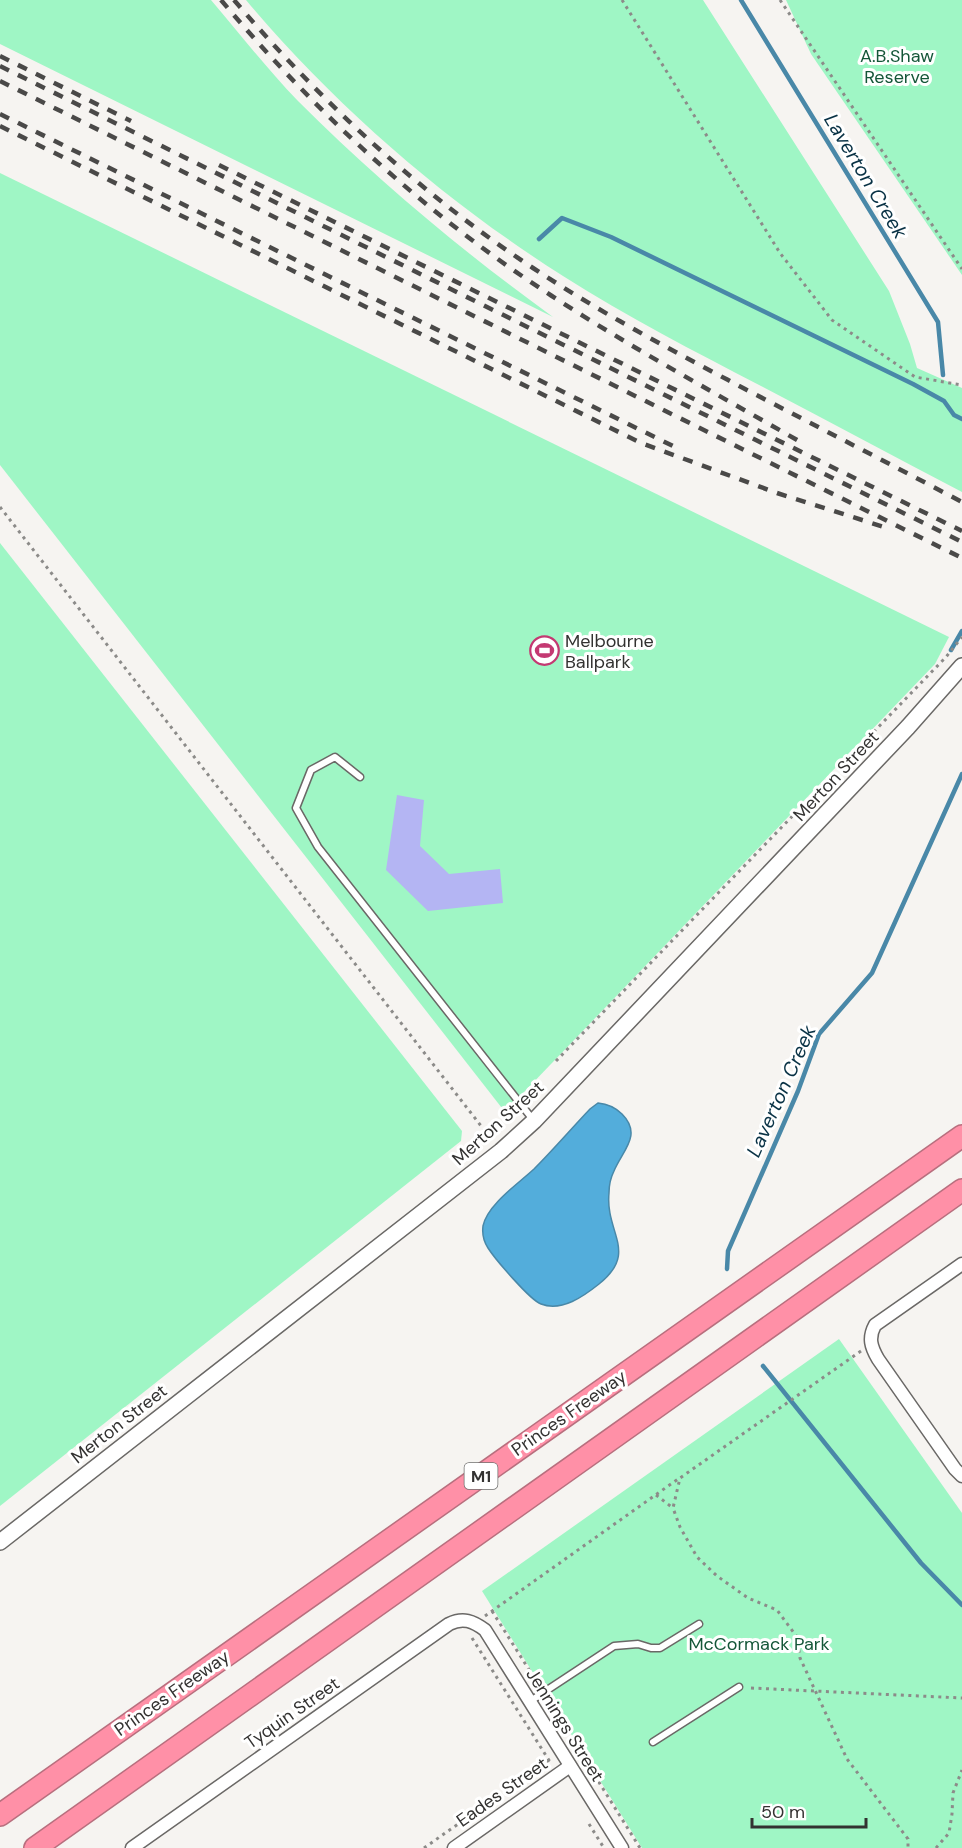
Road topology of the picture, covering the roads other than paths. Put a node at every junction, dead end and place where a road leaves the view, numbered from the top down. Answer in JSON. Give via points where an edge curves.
{"nodes":[{"id":1,"x":962,"y":666,"type":"edge"},
{"id":2,"x":360,"y":777,"type":"dead end"},
{"id":3,"x":534,"y":1121,"type":"junction"},
{"id":4,"x":962,"y":1136,"type":"edge"},
{"id":5,"x":962,"y":1190,"type":"edge"},
{"id":6,"x":962,"y":1264,"type":"edge"},
{"id":7,"x":962,"y":1476,"type":"edge"},
{"id":8,"x":0,"y":1542,"type":"edge"},
{"id":9,"x":476,"y":1623,"type":"joint"},
{"id":10,"x":699,"y":1624,"type":"dead end"},
{"id":11,"x":739,"y":1687,"type":"dead end"},
{"id":12,"x":529,"y":1702,"type":"junction"},
{"id":13,"x":653,"y":1742,"type":"dead end"},
{"id":14,"x":570,"y":1766,"type":"junction"},
{"id":15,"x":0,"y":1815,"type":"edge"},
{"id":16,"x":35,"y":1848,"type":"edge"},
{"id":17,"x":132,"y":1848,"type":"edge"},
{"id":18,"x":454,"y":1848,"type":"edge"},
{"id":19,"x":622,"y":1848,"type":"edge"}],
"edges":[{"from":1,"to":3,"type":"street","name":"Merton Street"},
{"from":2,"to":3,"type":"lane","via":[[335,757],[311,770],[296,808],[318,847]]},
{"from":3,"to":8,"type":"street","name":"Merton Street","via":[[501,1151]]},
{"from":4,"to":15,"type":"highway","name":"Princes Freeway","number":"M1"},
{"from":5,"to":16,"type":"highway","number":"M1"},
{"from":6,"to":7,"type":"street","via":[[875,1325],[870,1340],[878,1359]]},
{"from":9,"to":12,"type":"street","name":"Jennings Street","via":[[491,1638]]},
{"from":9,"to":17,"type":"street","name":"Tyquin Street","via":[[463,1620],[449,1624]]},
{"from":10,"to":12,"type":"lane","via":[[660,1648],[638,1644],[614,1646]]},
{"from":11,"to":13,"type":"lane"},
{"from":12,"to":14,"type":"street","name":"Jennings Street"},
{"from":14,"to":18,"type":"street","name":"Eades Street"},
{"from":14,"to":19,"type":"street","name":"Jennings Street"}]}
